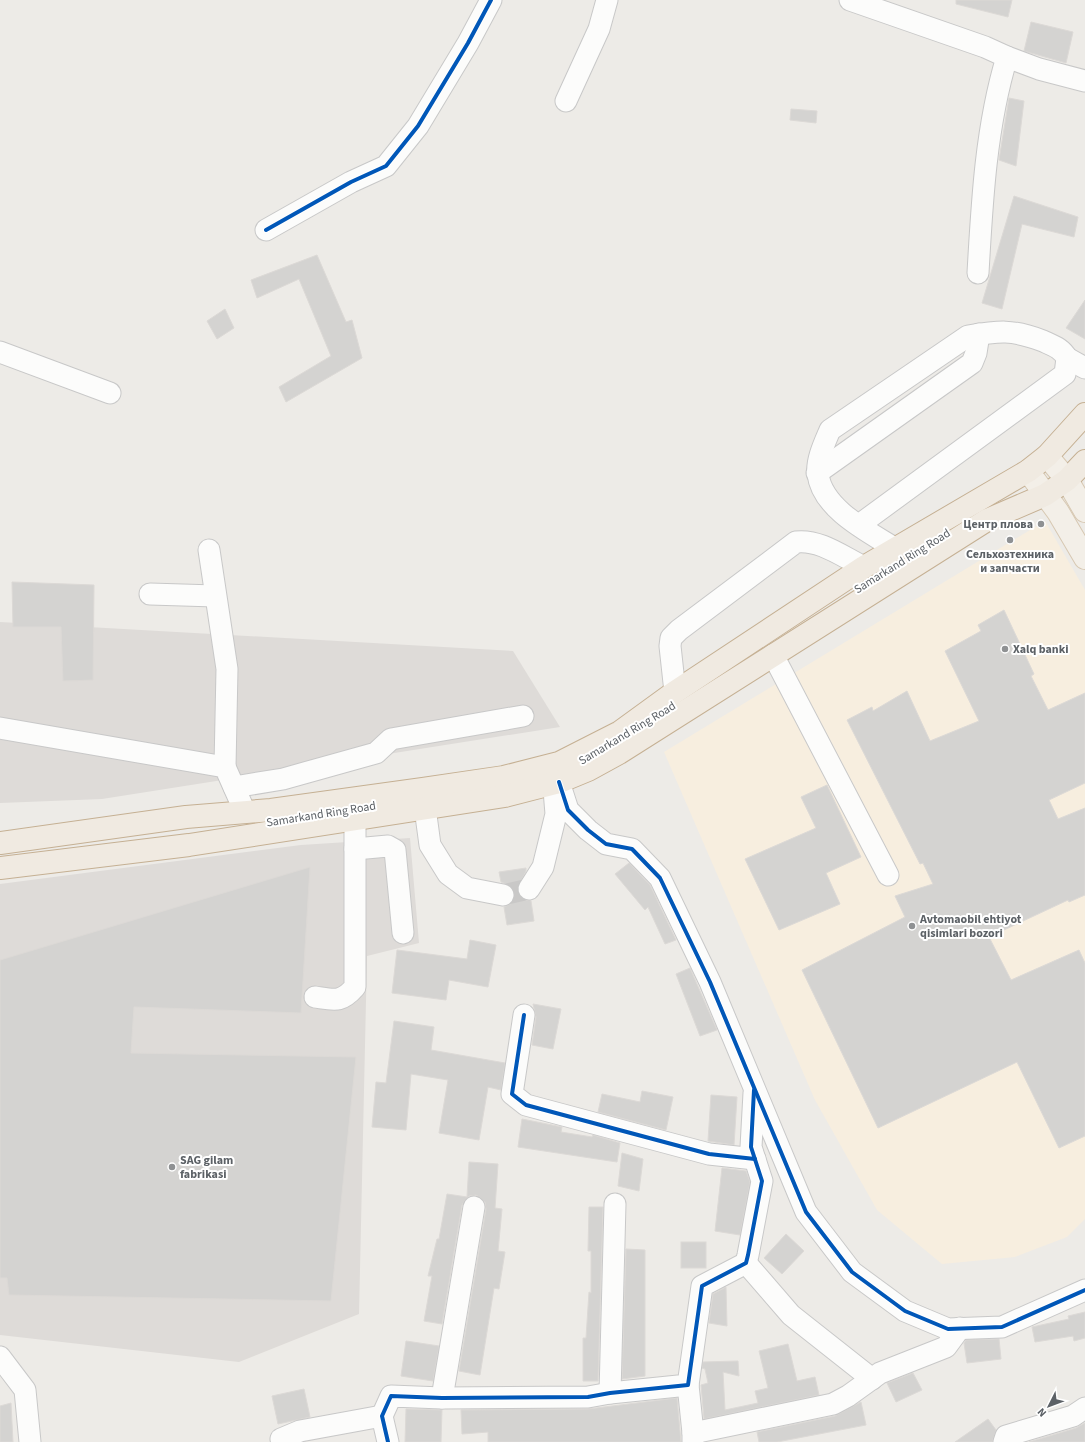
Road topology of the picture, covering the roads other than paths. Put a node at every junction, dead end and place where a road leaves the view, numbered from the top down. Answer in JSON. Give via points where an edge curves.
{"nodes":[{"id":1,"x":491,"y":0,"type":"edge"},
{"id":2,"x":607,"y":0,"type":"edge"},
{"id":3,"x":850,"y":0,"type":"edge"},
{"id":4,"x":1007,"y":57,"type":"junction"},
{"id":5,"x":1085,"y":81,"type":"edge"},
{"id":6,"x":566,"y":101,"type":"dead end"},
{"id":7,"x":266,"y":230,"type":"dead end"},
{"id":8,"x":978,"y":272,"type":"dead end"},
{"id":9,"x":979,"y":334,"type":"junction"},
{"id":10,"x":0,"y":352,"type":"edge"},
{"id":11,"x":1076,"y":363,"type":"edge"},
{"id":12,"x":110,"y":392,"type":"dead end"},
{"id":13,"x":1085,"y":414,"type":"edge"},
{"id":14,"x":1047,"y":456,"type":"junction"},
{"id":15,"x":1085,"y":461,"type":"edge"},
{"id":16,"x":1028,"y":470,"type":"junction"},
{"id":17,"x":818,"y":473,"type":"junction"},
{"id":18,"x":1067,"y":480,"type":"junction"},
{"id":19,"x":1046,"y":495,"type":"junction"},
{"id":20,"x":1085,"y":511,"type":"edge"},
{"id":21,"x":859,"y":525,"type":"junction"},
{"id":22,"x":896,"y":549,"type":"junction"},
{"id":23,"x":209,"y":550,"type":"dead end"},
{"id":24,"x":1085,"y":558,"type":"edge"},
{"id":25,"x":864,"y":568,"type":"junction"},
{"id":26,"x":150,"y":594,"type":"dead end"},
{"id":27,"x":214,"y":596,"type":"junction"},
{"id":28,"x":773,"y":655,"type":"junction"},
{"id":29,"x":675,"y":692,"type":"junction"},
{"id":30,"x":523,"y":716,"type":"dead end"},
{"id":31,"x":0,"y":728,"type":"edge"},
{"id":32,"x":225,"y":767,"type":"junction"},
{"id":33,"x":556,"y":782,"type":"junction"},
{"id":34,"x":234,"y":787,"type":"junction"},
{"id":35,"x":425,"y":808,"type":"junction"},
{"id":36,"x":271,"y":810,"type":"junction"},
{"id":37,"x":245,"y":812,"type":"junction"},
{"id":38,"x":355,"y":819,"type":"junction"},
{"id":39,"x":273,"y":832,"type":"junction"},
{"id":40,"x":0,"y":843,"type":"edge"},
{"id":41,"x":355,"y":849,"type":"junction"},
{"id":42,"x":0,"y":868,"type":"edge"},
{"id":43,"x":888,"y":875,"type":"dead end"},
{"id":44,"x":529,"y":890,"type":"dead end"},
{"id":45,"x":503,"y":894,"type":"tunnel mouth"},
{"id":46,"x":403,"y":933,"type":"dead end"},
{"id":47,"x":316,"y":997,"type":"dead end"},
{"id":48,"x":524,"y":1015,"type":"dead end"},
{"id":49,"x":754,"y":1088,"type":"junction"},
{"id":50,"x":755,"y":1159,"type":"junction"},
{"id":51,"x":614,"y":1204,"type":"dead end"},
{"id":52,"x":474,"y":1207,"type":"dead end"},
{"id":53,"x":746,"y":1263,"type":"junction"},
{"id":54,"x":1085,"y":1290,"type":"edge"},
{"id":55,"x":960,"y":1328,"type":"junction"},
{"id":56,"x":0,"y":1357,"type":"edge"},
{"id":57,"x":872,"y":1379,"type":"junction"},
{"id":58,"x":688,"y":1385,"type":"junction"},
{"id":59,"x":610,"y":1393,"type":"junction"},
{"id":60,"x":442,"y":1398,"type":"junction"},
{"id":61,"x":1085,"y":1408,"type":"edge"},
{"id":62,"x":382,"y":1416,"type":"junction"},
{"id":63,"x":693,"y":1438,"type":"edge"},
{"id":64,"x":281,"y":1439,"type":"dead end"},
{"id":65,"x":30,"y":1442,"type":"edge"},
{"id":66,"x":388,"y":1442,"type":"edge"},
{"id":67,"x":1004,"y":1442,"type":"edge"}],
"edges":[{"from":1,"to":7,"type":"street","via":[[418,126],[386,166],[351,182]]},
{"from":2,"to":6,"type":"street","via":[[599,29]]},
{"from":3,"to":4,"type":"street"},
{"from":4,"to":5,"type":"street","via":[[1039,69]]},
{"from":4,"to":8,"type":"street","via":[[998,85],[982,195]]},
{"from":9,"to":11,"type":"street","via":[[994,331],[1022,333],[1061,349]]},
{"from":9,"to":17,"type":"street","via":[[972,363]]},
{"from":9,"to":17,"type":"street","via":[[968,336],[830,430],[821,454]]},
{"from":10,"to":12,"type":"street"},
{"from":11,"to":21,"type":"street","via":[[1065,374]]},
{"from":13,"to":14,"type":"highway","name":"Samarkand Ring Road"},
{"from":14,"to":16,"type":"highway","name":"Samarkand Ring Road"},
{"from":14,"to":18,"type":"main road"},
{"from":15,"to":18,"type":"highway","name":"Samarkand Ring Road"},
{"from":16,"to":19,"type":"main road"},
{"from":16,"to":22,"type":"highway","name":"Samarkand Ring Road"},
{"from":17,"to":21,"type":"street","via":[[824,494],[845,516]]},
{"from":18,"to":19,"type":"highway","name":"Samarkand Ring Road"},
{"from":18,"to":20,"type":"main road"},
{"from":19,"to":24,"type":"main road"},
{"from":19,"to":28,"type":"highway","name":"Samarkand Ring Road","via":[[987,520]]},
{"from":21,"to":22,"type":"street"},
{"from":22,"to":25,"type":"highway","name":"Samarkand Ring Road"},
{"from":23,"to":27,"type":"street"},
{"from":25,"to":29,"type":"highway","name":"Samarkand Ring Road"},
{"from":25,"to":29,"type":"street","via":[[817,543],[796,542],[671,638]]},
{"from":26,"to":27,"type":"street"},
{"from":27,"to":32,"type":"street","via":[[227,669]]},
{"from":28,"to":33,"type":"highway","name":"Samarkand Ring Road","via":[[619,753],[588,770]]},
{"from":28,"to":43,"type":"street"},
{"from":29,"to":36,"type":"highway","name":"Samarkand Ring Road","via":[[620,732],[559,763],[504,777]]},
{"from":30,"to":34,"type":"street","via":[[391,739],[376,753],[283,779]]},
{"from":31,"to":32,"type":"street"},
{"from":32,"to":34,"type":"street"},
{"from":33,"to":35,"type":"highway","name":"Samarkand Ring Road","via":[[505,796]]},
{"from":33,"to":44,"type":"street","via":[[556,814],[543,867]]},
{"from":33,"to":49,"type":"street","via":[[568,810],[588,830],[606,844],[632,849],[660,878],[710,982]]},
{"from":34,"to":37,"type":"street"},
{"from":35,"to":38,"type":"highway","name":"Samarkand Ring Road"},
{"from":35,"to":45,"type":"street","via":[[430,845],[448,874],[467,888]]},
{"from":36,"to":37,"type":"highway","name":"Samarkand Ring Road"},
{"from":36,"to":39,"type":"highway"},
{"from":37,"to":40,"type":"highway","name":"Samarkand Ring Road","via":[[186,817]]},
{"from":38,"to":39,"type":"highway","name":"Samarkand Ring Road"},
{"from":38,"to":41,"type":"street"},
{"from":39,"to":42,"type":"highway","name":"Samarkand Ring Road"},
{"from":41,"to":46,"type":"street","via":[[388,846],[395,850]]},
{"from":41,"to":47,"type":"street","via":[[355,987],[348,995],[337,1001]]},
{"from":48,"to":50,"type":"street","via":[[512,1094],[526,1105],[709,1154]]},
{"from":49,"to":50,"type":"street","via":[[751,1147]]},
{"from":49,"to":55,"type":"street","via":[[806,1212],[852,1272],[905,1311],[948,1329]]},
{"from":50,"to":53,"type":"street","via":[[762,1181]]},
{"from":51,"to":59,"type":"street"},
{"from":52,"to":60,"type":"street"},
{"from":53,"to":57,"type":"street","via":[[791,1315]]},
{"from":53,"to":58,"type":"street","via":[[702,1286]]},
{"from":54,"to":55,"type":"street","via":[[1002,1326]]},
{"from":55,"to":57,"type":"street","via":[[946,1347],[880,1373]]},
{"from":56,"to":65,"type":"street","via":[[25,1390]]},
{"from":57,"to":63,"type":"street","via":[[834,1404]]},
{"from":58,"to":59,"type":"street"},
{"from":58,"to":63,"type":"street"},
{"from":59,"to":60,"type":"street","via":[[588,1397]]},
{"from":60,"to":62,"type":"street","via":[[391,1396]]},
{"from":61,"to":67,"type":"street","via":[[1073,1416],[1006,1436]]},
{"from":62,"to":64,"type":"street","via":[[300,1431]]},
{"from":62,"to":66,"type":"street"}]}
